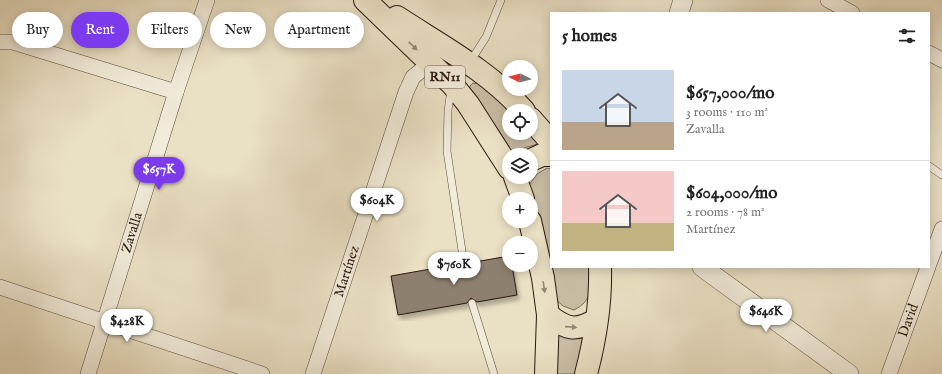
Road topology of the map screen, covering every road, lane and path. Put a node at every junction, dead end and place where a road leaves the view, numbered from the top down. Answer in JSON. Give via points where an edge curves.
{"nodes":[{"id":1,"x":207,"y":0,"type":"edge"},
{"id":2,"x":365,"y":0,"type":"edge"},
{"id":3,"x":370,"y":0,"type":"edge"},
{"id":4,"x":501,"y":0,"type":"edge"},
{"id":5,"x":683,"y":0,"type":"edge"},
{"id":6,"x":828,"y":0,"type":"edge"},
{"id":7,"x":679,"y":12,"type":"edge"},
{"id":8,"x":850,"y":12,"type":"edge"},
{"id":9,"x":0,"y":42,"type":"edge"},
{"id":10,"x":930,"y":54,"type":"edge"},
{"id":11,"x":942,"y":60,"type":"edge"},
{"id":12,"x":430,"y":63,"type":"junction"},
{"id":13,"x":469,"y":63,"type":"junction"},
{"id":14,"x":452,"y":84,"type":"junction"},
{"id":15,"x":176,"y":92,"type":"junction"},
{"id":16,"x":518,"y":104,"type":"edge"},
{"id":17,"x":538,"y":127,"type":"edge"},
{"id":18,"x":550,"y":141,"type":"edge"},
{"id":19,"x":550,"y":155,"type":"edge"},
{"id":20,"x":502,"y":157,"type":"edge"},
{"id":21,"x":538,"y":157,"type":"edge"},
{"id":22,"x":930,"y":167,"type":"edge"},
{"id":23,"x":942,"y":175,"type":"edge"},
{"id":24,"x":532,"y":228,"type":"edge"},
{"id":25,"x":942,"y":229,"type":"edge"},
{"id":26,"x":930,"y":263,"type":"edge"},
{"id":27,"x":464,"y":264,"type":"dead end"},
{"id":28,"x":703,"y":268,"type":"edge"},
{"id":29,"x":928,"y":268,"type":"edge"},
{"id":30,"x":602,"y":272,"type":"edge"},
{"id":31,"x":0,"y":287,"type":"edge"},
{"id":32,"x":472,"y":303,"type":"dead end"},
{"id":33,"x":548,"y":315,"type":"junction"},
{"id":34,"x":596,"y":320,"type":"junction"},
{"id":35,"x":105,"y":321,"type":"junction"},
{"id":36,"x":840,"y":371,"type":"edge"},
{"id":37,"x":88,"y":374,"type":"edge"},
{"id":38,"x":262,"y":374,"type":"edge"},
{"id":39,"x":313,"y":374,"type":"edge"},
{"id":40,"x":494,"y":374,"type":"edge"},
{"id":41,"x":546,"y":374,"type":"edge"},
{"id":42,"x":586,"y":374,"type":"edge"},
{"id":43,"x":889,"y":374,"type":"edge"}],
"edges":[{"from":1,"to":15,"type":"street","name":"Zavalla"},
{"from":2,"to":12,"type":"main road","number":"RN11","one_way":true},
{"from":3,"to":13,"type":"main road","number":"RN11"},
{"from":4,"to":13,"type":"lane","via":[[486,37]]},
{"from":5,"to":7,"type":"street"},
{"from":6,"to":8,"type":"street"},
{"from":9,"to":15,"type":"street","via":[[13,42]]},
{"from":10,"to":11,"type":"street"},
{"from":12,"to":14,"type":"main road","number":"RN11"},
{"from":12,"to":39,"type":"street","name":"Martínez","via":[[412,77],[406,92]]},
{"from":13,"to":16,"type":"main road","number":"RN11","via":[[508,93]]},
{"from":14,"to":20,"type":"main road","number":"RN11"},
{"from":14,"to":27,"type":"lane","via":[[448,110],[448,151]]},
{"from":15,"to":35,"type":"street","name":"Zavalla"},
{"from":17,"to":18,"type":"main road"},
{"from":19,"to":21,"type":"main road"},
{"from":22,"to":23,"type":"lane"},
{"from":24,"to":33,"type":"main road","one_way":true},
{"from":25,"to":26,"type":"street","name":"David"},
{"from":28,"to":36,"type":"street"},
{"from":29,"to":43,"type":"street","name":"David"},
{"from":30,"to":34,"type":"main road"},
{"from":31,"to":35,"type":"street"},
{"from":32,"to":40,"type":"lane"},
{"from":33,"to":34,"type":"main road","one_way":true,"via":[[564,327],[573,328],[583,327]]},
{"from":33,"to":41,"type":"main road"},
{"from":34,"to":42,"type":"main road"},
{"from":35,"to":37,"type":"street","name":"Zavalla"},
{"from":35,"to":38,"type":"street"}]}
